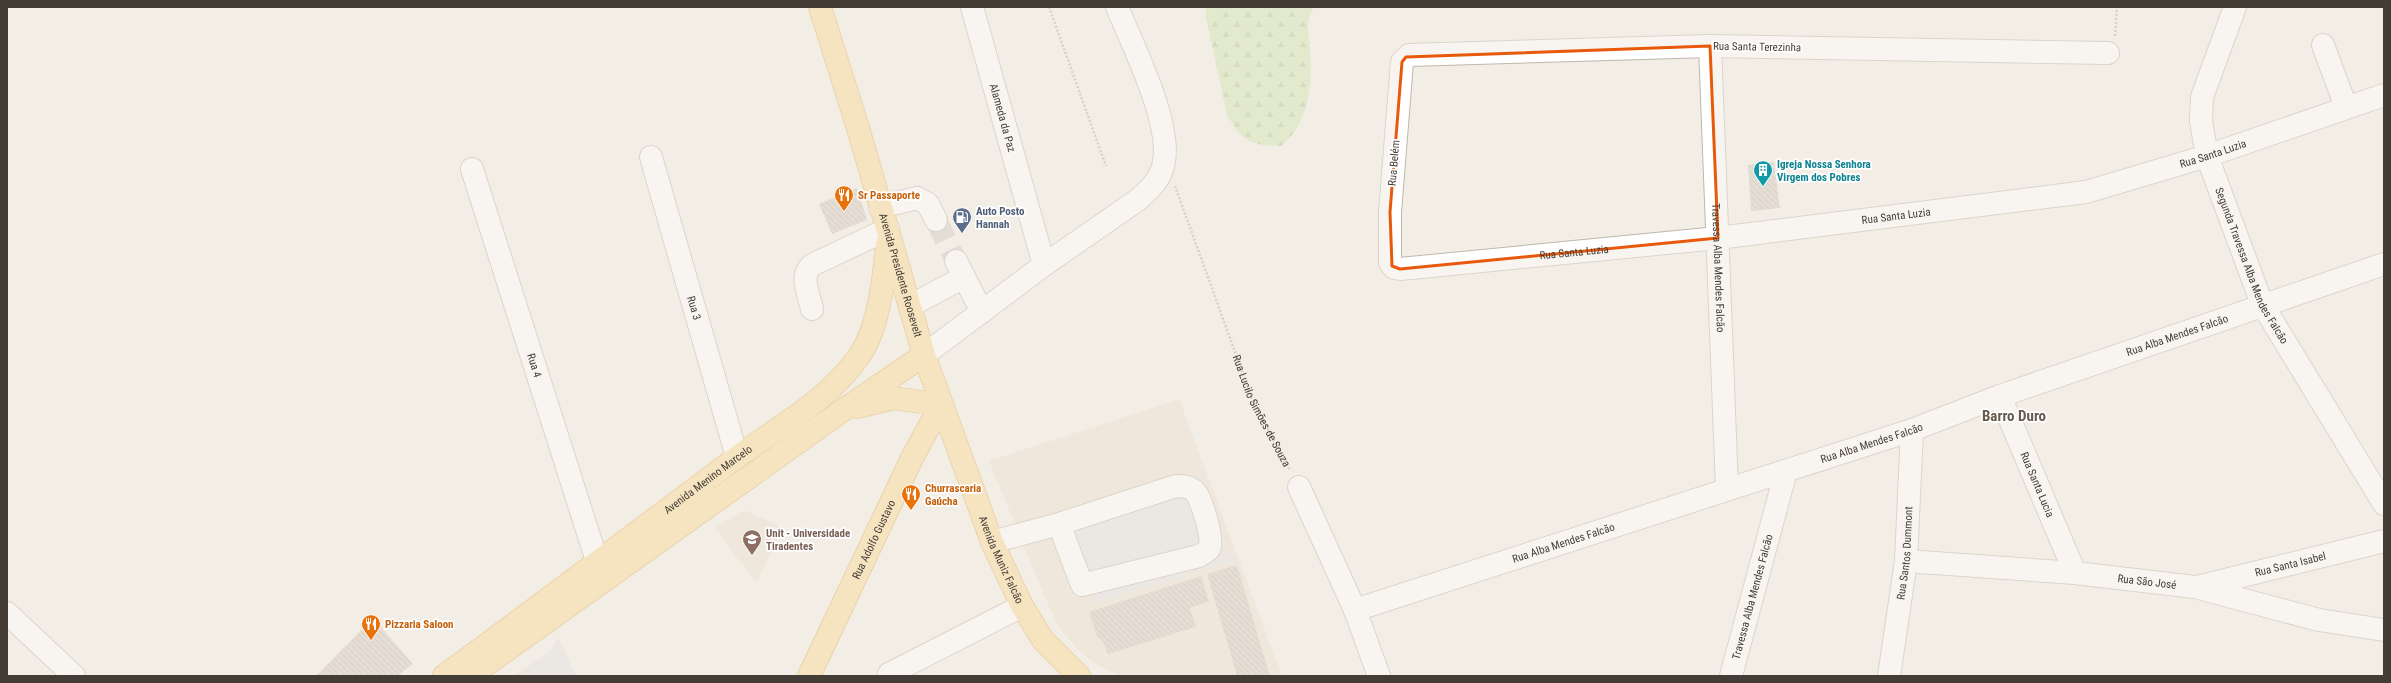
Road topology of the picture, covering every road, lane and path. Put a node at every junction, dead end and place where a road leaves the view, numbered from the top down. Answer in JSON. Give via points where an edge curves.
{"nodes":[{"id":1,"x":820,"y":7,"type":"edge"},
{"id":2,"x":972,"y":7,"type":"edge"},
{"id":3,"x":1049,"y":7,"type":"edge"},
{"id":4,"x":1117,"y":7,"type":"edge"},
{"id":5,"x":2117,"y":7,"type":"edge"},
{"id":6,"x":2235,"y":7,"type":"edge"},
{"id":7,"x":2323,"y":45,"type":"dead end"},
{"id":8,"x":1710,"y":46,"type":"junction"},
{"id":9,"x":2108,"y":53,"type":"joint"},
{"id":10,"x":1406,"y":57,"type":"joint"},
{"id":11,"x":2384,"y":95,"type":"edge"},
{"id":12,"x":2346,"y":107,"type":"junction"},
{"id":13,"x":2207,"y":156,"type":"junction"},
{"id":14,"x":651,"y":157,"type":"dead end"},
{"id":15,"x":1164,"y":162,"type":"junction"},
{"id":16,"x":1106,"y":166,"type":"dead end"},
{"id":17,"x":472,"y":169,"type":"dead end"},
{"id":18,"x":880,"y":207,"type":"junction"},
{"id":19,"x":936,"y":220,"type":"tunnel mouth"},
{"id":20,"x":888,"y":229,"type":"junction"},
{"id":21,"x":1718,"y":238,"type":"junction"},
{"id":22,"x":2384,"y":264,"type":"edge"},
{"id":23,"x":1044,"y":265,"type":"junction"},
{"id":24,"x":1394,"y":268,"type":"joint"},
{"id":25,"x":2262,"y":304,"type":"junction"},
{"id":26,"x":910,"y":306,"type":"junction"},
{"id":27,"x":812,"y":309,"type":"dead end"},
{"id":28,"x":982,"y":312,"type":"junction"},
{"id":29,"x":924,"y":355,"type":"junction"},
{"id":30,"x":2000,"y":396,"type":"junction"},
{"id":31,"x":941,"y":405,"type":"junction"},
{"id":32,"x":838,"y":413,"type":"junction"},
{"id":33,"x":1912,"y":430,"type":"junction"},
{"id":34,"x":737,"y":457,"type":"junction"},
{"id":35,"x":1786,"y":472,"type":"junction"},
{"id":36,"x":1299,"y":487,"type":"joint"},
{"id":37,"x":1727,"y":489,"type":"junction"},
{"id":38,"x":2384,"y":504,"type":"edge"},
{"id":39,"x":1059,"y":524,"type":"junction"},
{"id":40,"x":2384,"y":541,"type":"edge"},
{"id":41,"x":992,"y":542,"type":"junction"},
{"id":42,"x":597,"y":561,"type":"junction"},
{"id":43,"x":1906,"y":561,"type":"junction"},
{"id":44,"x":2075,"y":573,"type":"junction"},
{"id":45,"x":2196,"y":587,"type":"junction"},
{"id":46,"x":1022,"y":606,"type":"junction"},
{"id":47,"x":1355,"y":610,"type":"junction"},
{"id":48,"x":7,"y":613,"type":"edge"},
{"id":49,"x":2384,"y":630,"type":"edge"},
{"id":50,"x":889,"y":674,"type":"dead end"},
{"id":51,"x":74,"y":676,"type":"edge"},
{"id":52,"x":444,"y":676,"type":"edge"},
{"id":53,"x":470,"y":676,"type":"edge"},
{"id":54,"x":809,"y":676,"type":"edge"},
{"id":55,"x":1079,"y":676,"type":"edge"},
{"id":56,"x":1380,"y":676,"type":"edge"},
{"id":57,"x":1731,"y":676,"type":"edge"},
{"id":58,"x":1889,"y":676,"type":"edge"}],
"edges":[{"from":1,"to":18,"type":"main road","name":"Avenida Presidente Roosevelt"},
{"from":2,"to":23,"type":"street","name":"Alameda da Paz"},
{"from":3,"to":16,"type":"path"},
{"from":4,"to":15,"type":"street","via":[[1158,110],[1165,136]]},
{"from":5,"to":9,"type":"path","via":[[2115,37]]},
{"from":6,"to":13,"type":"street","name":"Segunda Travessa Alba Mendes Falcão","via":[[2202,97],[2201,121]]},
{"from":7,"to":12,"type":"street"},
{"from":8,"to":9,"type":"street","name":"Rua Santa Terezinha"},
{"from":8,"to":10,"type":"street","name":"Rua Santa Terezinha"},
{"from":8,"to":21,"type":"street","name":"Travessa Alba Mendes Falcão"},
{"from":10,"to":24,"type":"street","name":"Rua Belém","via":[[1402,62],[1390,212],[1390,263]]},
{"from":11,"to":12,"type":"street","name":"Rua Santa Luzia"},
{"from":12,"to":13,"type":"street","name":"Rua Santa Luzia"},
{"from":13,"to":21,"type":"street","name":"Rua Santa Luzia","via":[[2086,192]]},
{"from":13,"to":25,"type":"street","name":"Segunda Travessa Alba Mendes Falcão"},
{"from":14,"to":34,"type":"street","name":"Rua 3"},
{"from":15,"to":23,"type":"street","via":[[1151,188]]},
{"from":15,"to":36,"type":"path","name":"Rua Lucilo Simões de Souza","via":[[1252,399]]},
{"from":17,"to":42,"type":"street","name":"Rua 4"},
{"from":18,"to":19,"type":"street","via":[[917,198],[928,204]]},
{"from":18,"to":20,"type":"main road","name":"Avenida Presidente Roosevelt"},
{"from":20,"to":26,"type":"main road","name":"Avenida Presidente Roosevelt"},
{"from":20,"to":27,"type":"street","via":[[807,269],[805,278]]},
{"from":20,"to":34,"type":"main road","name":"Avenida Menino Marcelo","via":[[884,284],[874,322],[860,354],[844,376],[818,402]]},
{"from":21,"to":24,"type":"street","name":"Rua Santa Luzia"},
{"from":21,"to":37,"type":"street","name":"Travessa Alba Mendes Falcão"},
{"from":22,"to":25,"type":"street","name":"Rua Alba Mendes Falcão"},
{"from":23,"to":28,"type":"street"},
{"from":25,"to":30,"type":"street","name":"Rua Alba Mendes Falcão"},
{"from":25,"to":38,"type":"street","name":"Segunda Travessa Alba Mendes Falcão"},
{"from":26,"to":28,"type":"street","via":[[960,269]]},
{"from":26,"to":29,"type":"main road","name":"Avenida Presidente Roosevelt"},
{"from":28,"to":29,"type":"street"},
{"from":29,"to":31,"type":"main road","name":"Avenida Presidente Roosevelt"},
{"from":29,"to":32,"type":"main road","name":"Avenida Menino Marcelo"},
{"from":30,"to":33,"type":"street","name":"Rua Alba Mendes Falcão"},
{"from":30,"to":44,"type":"street","name":"Rua Santa Lucia"},
{"from":31,"to":32,"type":"main road","via":[[894,398]]},
{"from":31,"to":41,"type":"main road","name":"Avenida Muniz Falcão"},
{"from":31,"to":54,"type":"main road","name":"Rua Adolfo Gustavo","via":[[913,456]]},
{"from":32,"to":53,"type":"main road","name":"Avenida Menino Marcelo"},
{"from":33,"to":35,"type":"street","name":"Rua Alba Mendes Falcão"},
{"from":33,"to":43,"type":"street","name":"Rua Santos Dummont"},
{"from":34,"to":42,"type":"main road","name":"Avenida Menino Marcelo"},
{"from":35,"to":37,"type":"street","name":"Rua Alba Mendes Falcão"},
{"from":35,"to":57,"type":"street","name":"Travessa Alba Mendes Falcão"},
{"from":36,"to":47,"type":"street"},
{"from":37,"to":47,"type":"street","name":"Rua Alba Mendes Falcão"},
{"from":39,"to":39,"type":"street","via":[[1082,585],[1199,556],[1209,549],[1211,544],[1206,518],[1195,492],[1186,486],[1176,486]]},
{"from":39,"to":41,"type":"street"},
{"from":40,"to":45,"type":"street","name":"Rua Santa Isabel"},
{"from":41,"to":46,"type":"main road","name":"Avenida Muniz Falcão"},
{"from":42,"to":52,"type":"main road","name":"Avenida Menino Marcelo"},
{"from":43,"to":44,"type":"street","name":"Rua São José"},
{"from":43,"to":58,"type":"street","name":"Rua Santos Dummont"},
{"from":44,"to":45,"type":"street","name":"Rua São José"},
{"from":45,"to":49,"type":"street","name":"Rua São José","via":[[2320,620]]},
{"from":46,"to":50,"type":"street"},
{"from":46,"to":55,"type":"main road","name":"Avenida Muniz Falcão","via":[[1044,640]]},
{"from":47,"to":56,"type":"street"},
{"from":48,"to":51,"type":"street"}]}
